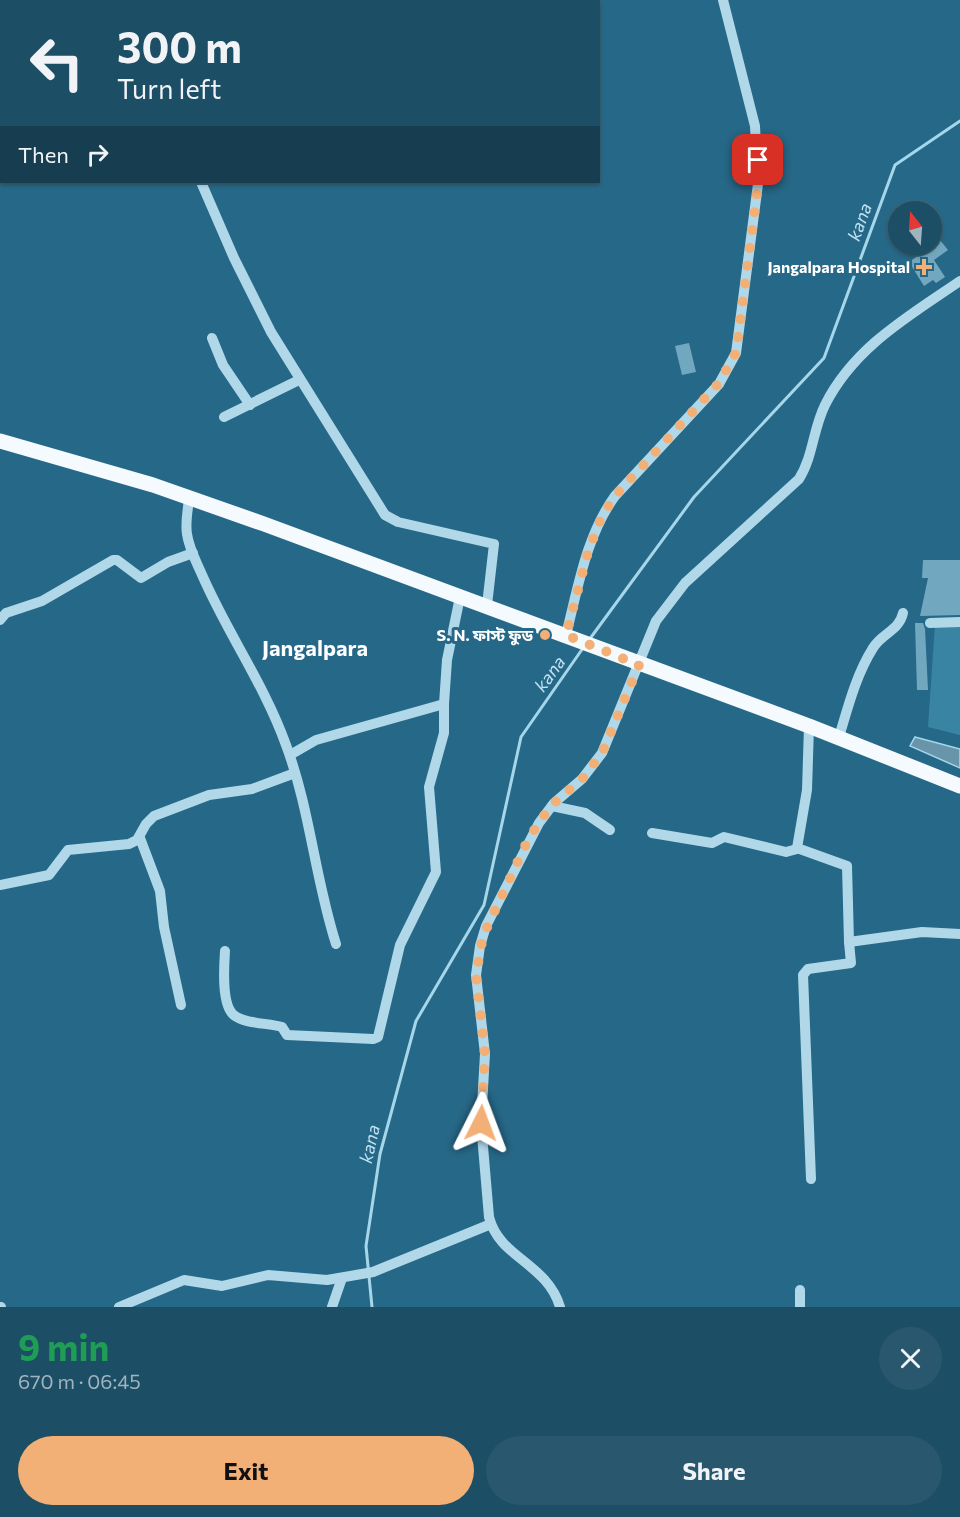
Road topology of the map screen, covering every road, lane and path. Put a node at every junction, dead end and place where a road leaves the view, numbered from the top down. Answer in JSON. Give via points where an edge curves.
{"nodes":[{"id":1,"x":723,"y":0,"type":"edge"},
{"id":2,"x":201,"y":183,"type":"edge"},
{"id":3,"x":960,"y":281,"type":"edge"},
{"id":4,"x":212,"y":338,"type":"dead end"},
{"id":5,"x":299,"y":380,"type":"junction"},
{"id":6,"x":250,"y":405,"type":"junction"},
{"id":7,"x":224,"y":417,"type":"dead end"},
{"id":8,"x":0,"y":441,"type":"edge"},
{"id":9,"x":189,"y":498,"type":"junction"},
{"id":10,"x":193,"y":553,"type":"junction"},
{"id":11,"x":460,"y":597,"type":"junction"},
{"id":12,"x":488,"y":605,"type":"junction"},
{"id":13,"x":903,"y":613,"type":"dead end"},
{"id":14,"x":0,"y":620,"type":"edge"},
{"id":15,"x":960,"y":622,"type":"edge"},
{"id":16,"x":930,"y":623,"type":"dead end"},
{"id":17,"x":572,"y":637,"type":"junction"},
{"id":18,"x":639,"y":665,"type":"junction"},
{"id":19,"x":444,"y":704,"type":"junction"},
{"id":20,"x":809,"y":726,"type":"junction"},
{"id":21,"x":839,"y":737,"type":"junction"},
{"id":22,"x":290,"y":755,"type":"junction"},
{"id":23,"x":295,"y":773,"type":"junction"},
{"id":24,"x":960,"y":786,"type":"edge"},
{"id":25,"x":552,"y":806,"type":"junction"},
{"id":26,"x":610,"y":830,"type":"dead end"},
{"id":27,"x":652,"y":833,"type":"dead end"},
{"id":28,"x":140,"y":838,"type":"junction"},
{"id":29,"x":797,"y":849,"type":"junction"},
{"id":30,"x":0,"y":885,"type":"edge"},
{"id":31,"x":960,"y":934,"type":"edge"},
{"id":32,"x":849,"y":942,"type":"junction"},
{"id":33,"x":336,"y":944,"type":"dead end"},
{"id":34,"x":225,"y":951,"type":"dead end"},
{"id":35,"x":181,"y":1005,"type":"dead end"},
{"id":36,"x":811,"y":1179,"type":"dead end"},
{"id":37,"x":491,"y":1224,"type":"junction"},
{"id":38,"x":346,"y":1277,"type":"junction"},
{"id":39,"x":800,"y":1290,"type":"dead end"},
{"id":40,"x":120,"y":1307,"type":"edge"},
{"id":41,"x":332,"y":1307,"type":"edge"},
{"id":42,"x":560,"y":1307,"type":"edge"},
{"id":43,"x":800,"y":1307,"type":"edge"}],
"edges":[{"from":1,"to":17,"type":"street","via":[[758,146],[758,184],[736,353],[718,384],[615,496],[602,516],[588,552]]},
{"from":2,"to":5,"type":"street","via":[[244,280]]},
{"from":3,"to":18,"type":"street","via":[[879,337],[856,361],[824,408],[799,479],[680,588],[650,632]]},
{"from":4,"to":6,"type":"street","via":[[223,365]]},
{"from":5,"to":6,"type":"street"},
{"from":5,"to":12,"type":"street","via":[[388,518],[493,541]]},
{"from":6,"to":7,"type":"street"},
{"from":8,"to":9,"type":"main road"},
{"from":9,"to":10,"type":"street","via":[[186,525]]},
{"from":9,"to":11,"type":"main road"},
{"from":10,"to":14,"type":"street","via":[[142,578],[112,560],[42,601],[4,614]]},
{"from":10,"to":22,"type":"street","via":[[222,618],[271,707]]},
{"from":11,"to":12,"type":"main road"},
{"from":11,"to":19,"type":"street","via":[[447,660]]},
{"from":12,"to":17,"type":"main road"},
{"from":13,"to":21,"type":"street","via":[[897,627],[880,638],[869,654]]},
{"from":15,"to":16,"type":"street"},
{"from":17,"to":18,"type":"main road"},
{"from":18,"to":20,"type":"main road"},
{"from":18,"to":25,"type":"street","via":[[602,753],[582,779]]},
{"from":19,"to":22,"type":"street","via":[[316,740]]},
{"from":19,"to":34,"type":"street","via":[[444,733],[429,788],[436,872],[400,945],[378,1037],[373,1040],[287,1035],[282,1027],[235,1016],[225,991]]},
{"from":20,"to":21,"type":"main road"},
{"from":20,"to":29,"type":"street","via":[[807,790]]},
{"from":21,"to":24,"type":"main road"},
{"from":22,"to":23,"type":"street"},
{"from":23,"to":28,"type":"street","via":[[252,789],[209,795],[154,816]]},
{"from":23,"to":33,"type":"street","via":[[310,828],[321,898]]},
{"from":25,"to":26,"type":"street","via":[[585,813]]},
{"from":25,"to":37,"type":"street","via":[[512,873],[483,936],[477,962],[476,989],[485,1054],[481,1123]]},
{"from":27,"to":29,"type":"street","via":[[712,843],[724,837],[786,852]]},
{"from":28,"to":30,"type":"street","via":[[122,846],[68,850],[49,875]]},
{"from":28,"to":35,"type":"street","via":[[160,891]]},
{"from":29,"to":32,"type":"street","via":[[847,866]]},
{"from":31,"to":32,"type":"street","via":[[922,932]]},
{"from":32,"to":36,"type":"street","via":[[851,963],[808,969],[803,975]]},
{"from":37,"to":38,"type":"street","via":[[373,1272]]},
{"from":37,"to":42,"type":"street","via":[[503,1243],[548,1281]]},
{"from":38,"to":40,"type":"street","via":[[327,1280],[268,1275],[222,1286],[184,1280]]},
{"from":38,"to":41,"type":"street"},
{"from":39,"to":43,"type":"street"}]}
